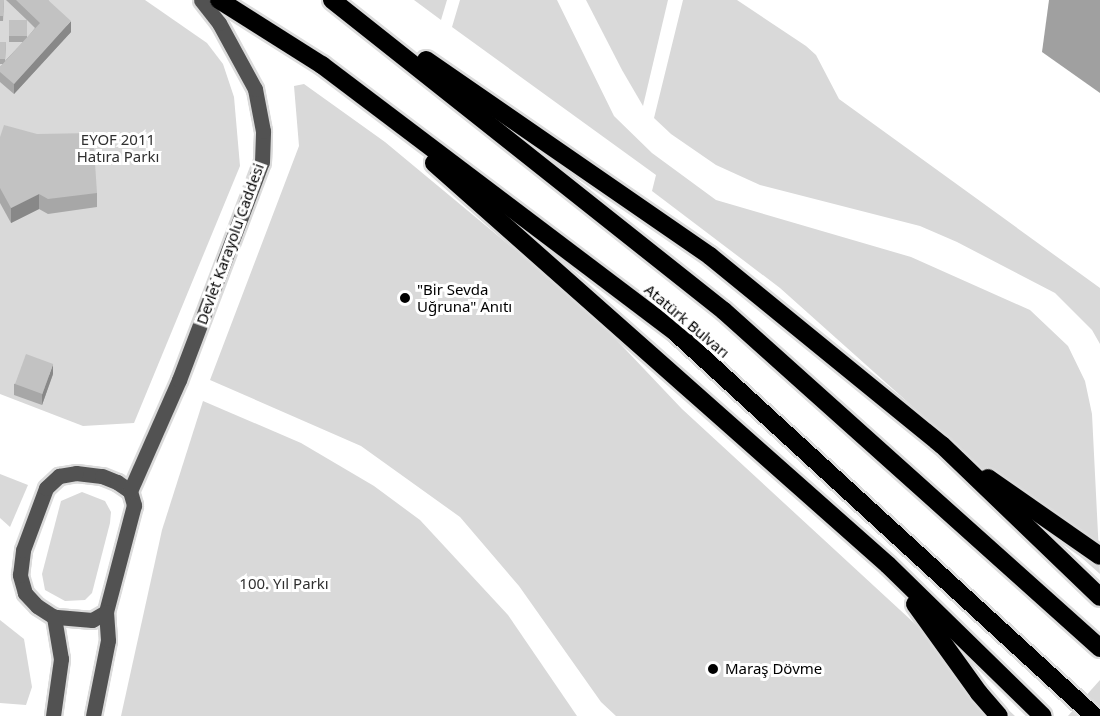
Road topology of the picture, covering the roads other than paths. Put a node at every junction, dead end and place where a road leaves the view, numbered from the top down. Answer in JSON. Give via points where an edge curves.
{"nodes":[{"id":1,"x":201,"y":0,"type":"edge"},
{"id":2,"x":219,"y":0,"type":"edge"},
{"id":3,"x":332,"y":0,"type":"edge"},
{"id":4,"x":337,"y":0,"type":"edge"},
{"id":5,"x":322,"y":65,"type":"junction"},
{"id":6,"x":942,"y":445,"type":"junction"},
{"id":7,"x":130,"y":491,"type":"junction"},
{"id":8,"x":1100,"y":556,"type":"edge"},
{"id":9,"x":888,"y":565,"type":"junction"},
{"id":10,"x":1100,"y":597,"type":"edge"},
{"id":11,"x":106,"y":612,"type":"junction"},
{"id":12,"x":54,"y":617,"type":"junction"},
{"id":13,"x":1100,"y":648,"type":"edge"},
{"id":14,"x":53,"y":716,"type":"edge"},
{"id":15,"x":93,"y":716,"type":"edge"},
{"id":16,"x":999,"y":716,"type":"edge"},
{"id":17,"x":1043,"y":716,"type":"edge"},
{"id":18,"x":1094,"y":716,"type":"edge"}],
"edges":[{"from":1,"to":7,"type":"street","name":"Devlet Karayolu Caddesi","via":[[219,23],[255,89],[263,131],[262,162],[179,380]]},
{"from":2,"to":5,"type":"highway","name":"Atatürk Bulvarı"},
{"from":3,"to":13,"type":"highway","name":"Atatürk Bulvarı","via":[[724,311]]},
{"from":4,"to":6,"type":"highway","via":[[596,174],[710,256]]},
{"from":5,"to":9,"type":"highway"},
{"from":5,"to":18,"type":"highway","name":"Atatürk Bulvarı","via":[[674,331]]},
{"from":6,"to":8,"type":"highway"},
{"from":6,"to":10,"type":"highway"},
{"from":7,"to":11,"type":"street","name":"Devlet Karayolu Caddesi","via":[[134,505]]},
{"from":7,"to":12,"type":"street","via":[[102,476],[76,473],[59,476],[46,488],[23,550],[20,574],[25,593]]},
{"from":9,"to":16,"type":"highway","via":[[978,693]]},
{"from":9,"to":17,"type":"highway"},
{"from":11,"to":12,"type":"street","via":[[92,620]]},
{"from":11,"to":15,"type":"street","name":"Devlet Karayolu Caddesi","via":[[108,640]]},
{"from":12,"to":14,"type":"street","via":[[61,659]]}]}
